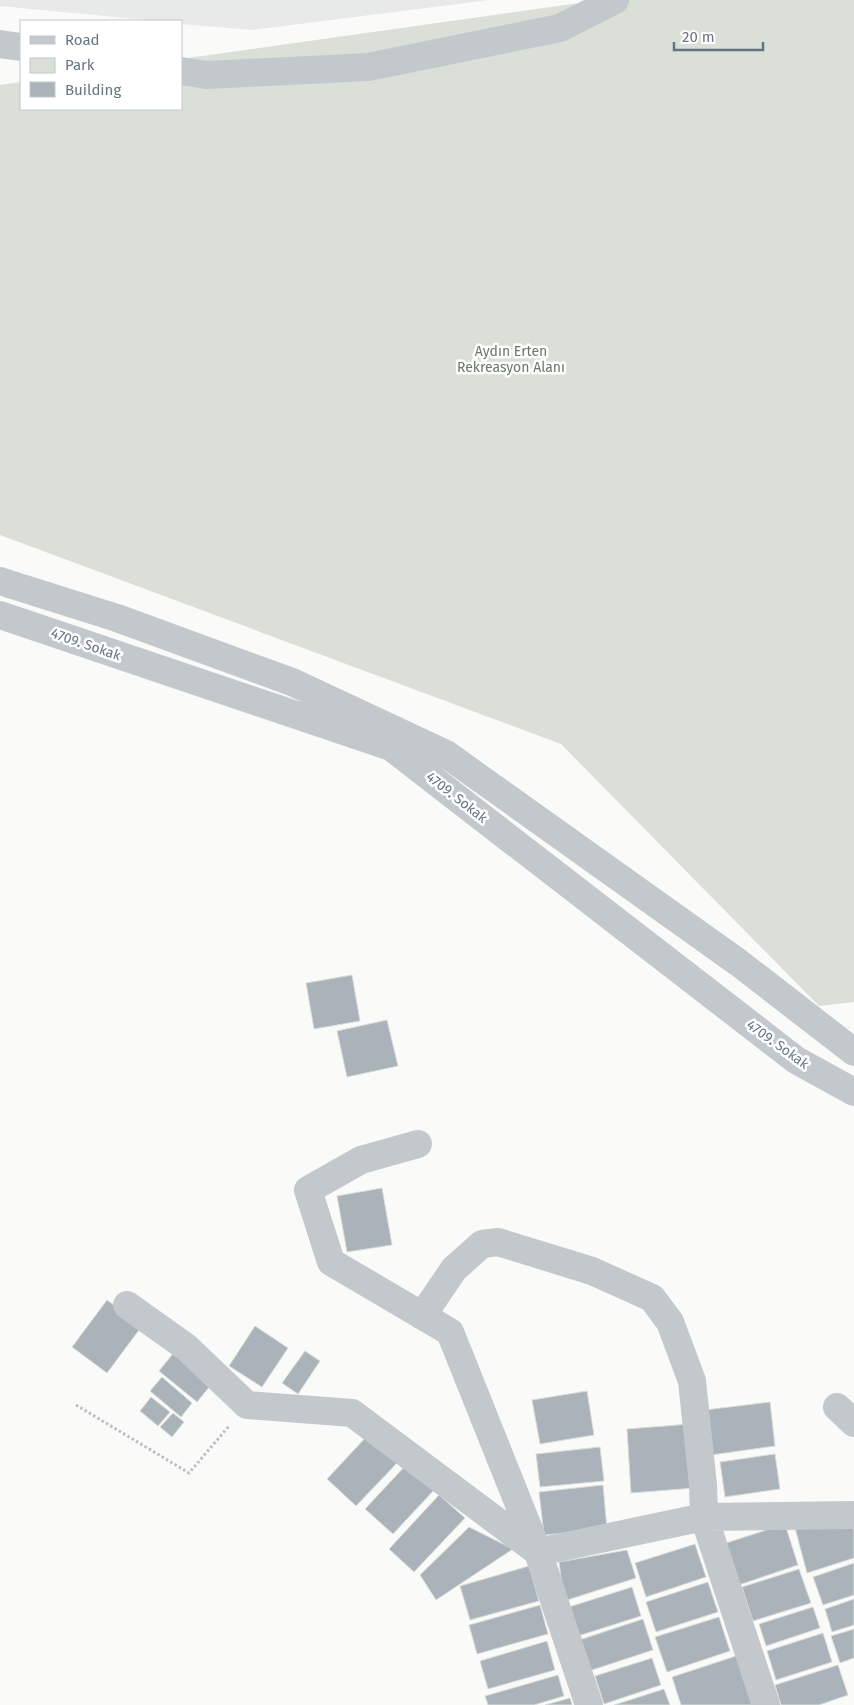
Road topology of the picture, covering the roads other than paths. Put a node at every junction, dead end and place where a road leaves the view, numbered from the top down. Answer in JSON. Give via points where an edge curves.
{"nodes":[{"id":1,"x":615,"y":0,"type":"edge"},
{"id":2,"x":0,"y":44,"type":"edge"},
{"id":3,"x":20,"y":47,"type":"edge"},
{"id":4,"x":182,"y":71,"type":"edge"},
{"id":5,"x":0,"y":581,"type":"edge"},
{"id":6,"x":0,"y":615,"type":"edge"},
{"id":7,"x":854,"y":1052,"type":"edge"},
{"id":8,"x":854,"y":1092,"type":"edge"},
{"id":9,"x":418,"y":1144,"type":"dead end"},
{"id":10,"x":127,"y":1305,"type":"dead end"},
{"id":11,"x":422,"y":1316,"type":"junction"},
{"id":12,"x":854,"y":1515,"type":"edge"},
{"id":13,"x":704,"y":1517,"type":"junction"},
{"id":14,"x":538,"y":1552,"type":"junction"},
{"id":15,"x":589,"y":1705,"type":"edge"},
{"id":16,"x":766,"y":1705,"type":"edge"}],
"edges":[{"from":1,"to":4,"type":"street","via":[[560,28],[368,67],[207,75]]},
{"from":2,"to":3,"type":"street"},
{"from":5,"to":7,"type":"street","name":"4709. Sokak","via":[[117,618],[292,682],[446,754],[739,963]]},
{"from":6,"to":8,"type":"street","name":"4709. Sokak","via":[[392,747],[796,1060]]},
{"from":9,"to":11,"type":"street","via":[[361,1160],[308,1190],[331,1262]]},
{"from":10,"to":14,"type":"street","via":[[186,1347],[247,1405],[352,1412]]},
{"from":11,"to":13,"type":"street","via":[[454,1269],[482,1244],[498,1242],[592,1271],[652,1298],[670,1322],[692,1381]]},
{"from":11,"to":14,"type":"street","via":[[450,1332]]},
{"from":12,"to":13,"type":"street"},
{"from":13,"to":14,"type":"street"},
{"from":13,"to":16,"type":"street"},
{"from":14,"to":15,"type":"street"}]}
